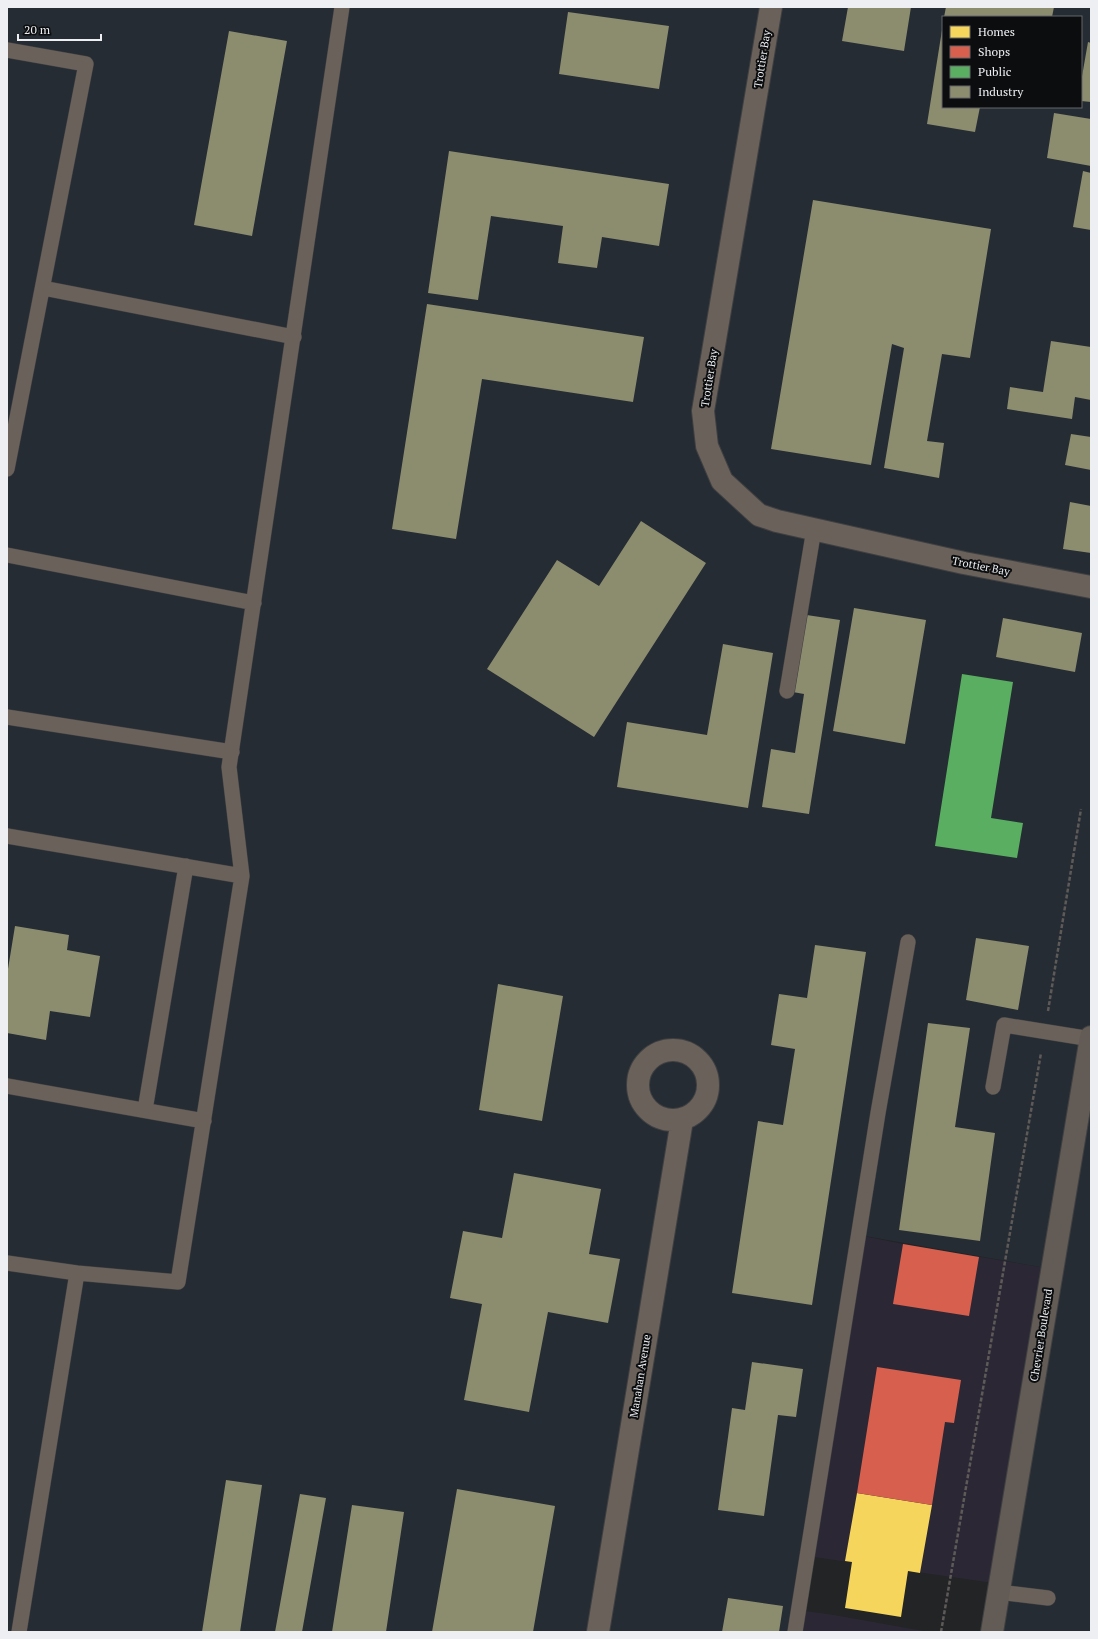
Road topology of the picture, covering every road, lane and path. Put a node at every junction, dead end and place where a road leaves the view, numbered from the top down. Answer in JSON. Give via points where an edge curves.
{"nodes":[{"id":1,"x":342,"y":7,"type":"edge"},
{"id":2,"x":771,"y":7,"type":"edge"},
{"id":3,"x":7,"y":50,"type":"edge"},
{"id":4,"x":43,"y":288,"type":"junction"},
{"id":5,"x":294,"y":337,"type":"junction"},
{"id":6,"x":7,"y":469,"type":"edge"},
{"id":7,"x":814,"y":529,"type":"junction"},
{"id":8,"x":7,"y":555,"type":"edge"},
{"id":9,"x":1091,"y":587,"type":"edge"},
{"id":10,"x":254,"y":603,"type":"junction"},
{"id":11,"x":787,"y":691,"type":"dead end"},
{"id":12,"x":7,"y":717,"type":"edge"},
{"id":13,"x":232,"y":752,"type":"junction"},
{"id":14,"x":1081,"y":809,"type":"dead end"},
{"id":15,"x":7,"y":836,"type":"edge"},
{"id":16,"x":186,"y":866,"type":"junction"},
{"id":17,"x":242,"y":876,"type":"junction"},
{"id":18,"x":908,"y":942,"type":"dead end"},
{"id":19,"x":1045,"y":1032,"type":"junction"},
{"id":20,"x":1091,"y":1038,"type":"edge"},
{"id":21,"x":7,"y":1086,"type":"edge"},
{"id":22,"x":993,"y":1087,"type":"dead end"},
{"id":23,"x":145,"y":1110,"type":"junction"},
{"id":24,"x":682,"y":1120,"type":"dead end"},
{"id":25,"x":204,"y":1121,"type":"junction"},
{"id":26,"x":7,"y":1263,"type":"edge"},
{"id":27,"x":77,"y":1273,"type":"junction"},
{"id":28,"x":998,"y":1592,"type":"junction"},
{"id":29,"x":1048,"y":1598,"type":"dead end"},
{"id":30,"x":18,"y":1632,"type":"edge"},
{"id":31,"x":598,"y":1632,"type":"edge"},
{"id":32,"x":795,"y":1632,"type":"edge"},
{"id":33,"x":941,"y":1632,"type":"edge"},
{"id":34,"x":992,"y":1632,"type":"edge"}],
"edges":[{"from":1,"to":5,"type":"lane"},
{"from":2,"to":7,"type":"street","name":"Trottier Bay","via":[[704,411],[707,446],[722,480],[759,515]]},
{"from":3,"to":4,"type":"lane","via":[[86,64]]},
{"from":4,"to":5,"type":"lane"},
{"from":4,"to":6,"type":"lane"},
{"from":5,"to":10,"type":"lane"},
{"from":7,"to":9,"type":"street","name":"Trottier Bay","via":[[964,563]]},
{"from":7,"to":11,"type":"lane"},
{"from":8,"to":10,"type":"lane"},
{"from":10,"to":13,"type":"lane"},
{"from":12,"to":13,"type":"lane"},
{"from":13,"to":17,"type":"lane","via":[[230,767]]},
{"from":14,"to":19,"type":"path"},
{"from":15,"to":16,"type":"lane"},
{"from":16,"to":17,"type":"lane"},
{"from":16,"to":23,"type":"lane"},
{"from":17,"to":25,"type":"lane"},
{"from":18,"to":32,"type":"lane","via":[[874,1137]]},
{"from":19,"to":20,"type":"lane"},
{"from":19,"to":22,"type":"lane","via":[[1004,1025]]},
{"from":19,"to":33,"type":"path"},
{"from":20,"to":28,"type":"street","name":"Chevrier Boulevard"},
{"from":21,"to":23,"type":"lane"},
{"from":23,"to":25,"type":"lane"},
{"from":24,"to":31,"type":"street","name":"Manahan Avenue"},
{"from":25,"to":27,"type":"lane","via":[[178,1282]]},
{"from":26,"to":27,"type":"lane"},
{"from":27,"to":30,"type":"lane"},
{"from":28,"to":29,"type":"lane"},
{"from":28,"to":34,"type":"street","name":"Chevrier Boulevard"}]}
